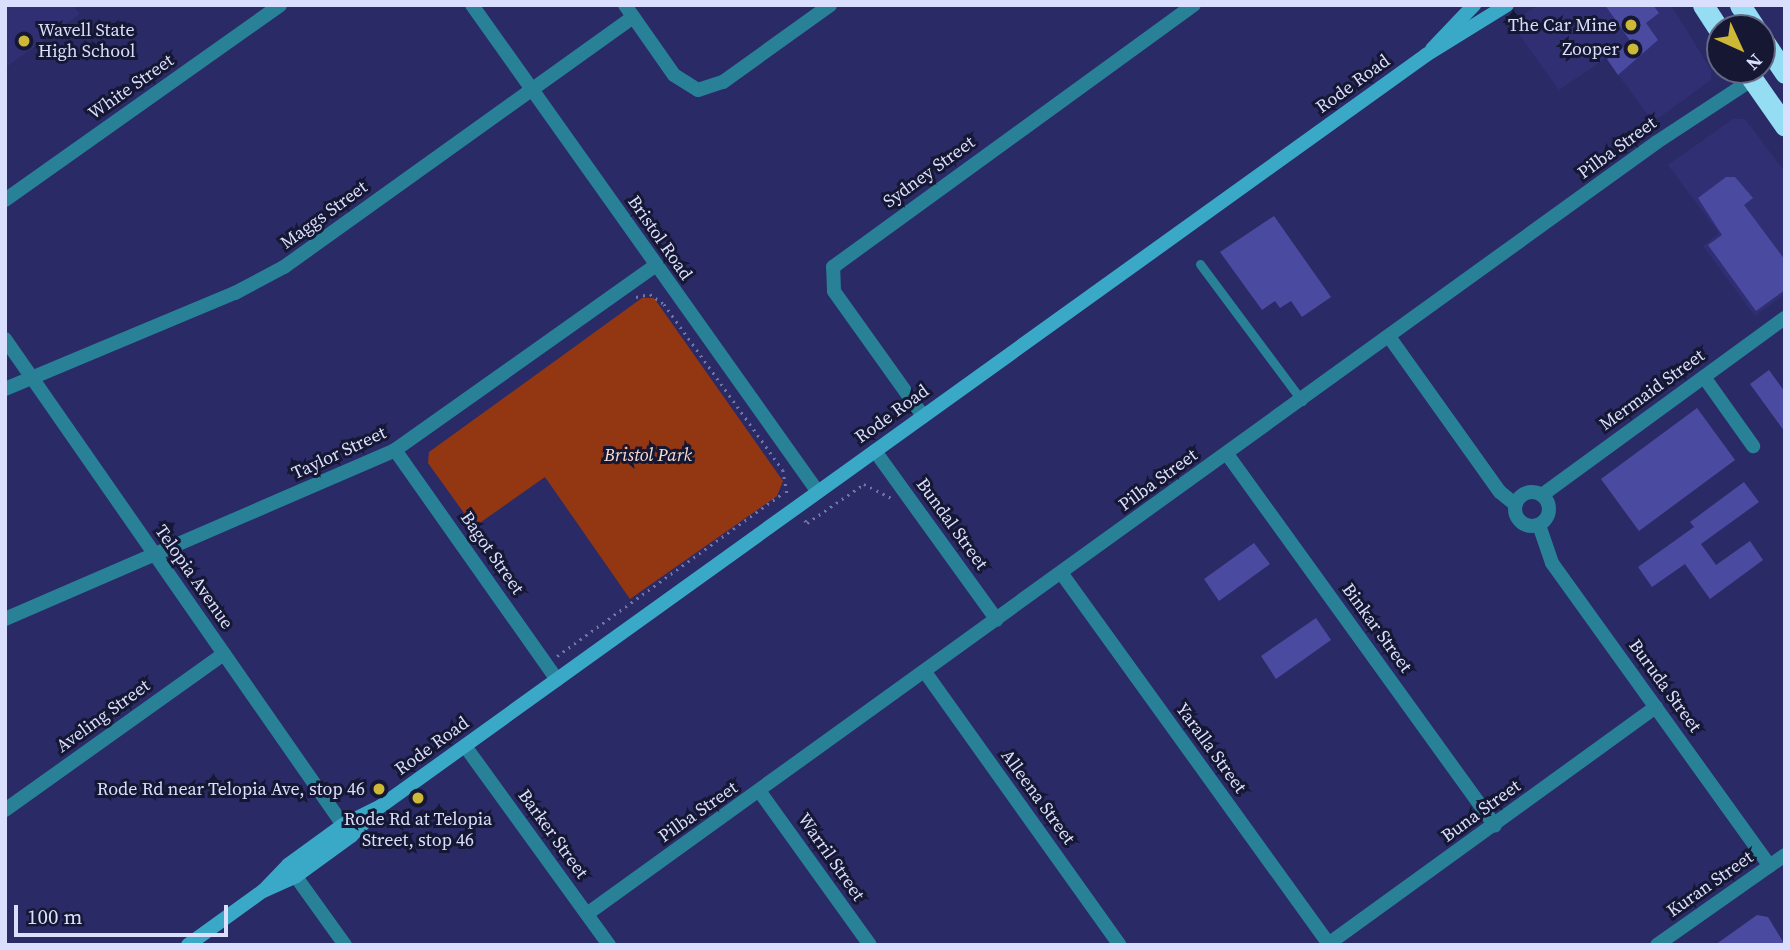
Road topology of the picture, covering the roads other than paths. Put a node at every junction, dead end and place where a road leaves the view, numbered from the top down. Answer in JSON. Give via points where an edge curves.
{"nodes":[{"id":1,"x":280,"y":5,"type":"edge"},
{"id":2,"x":472,"y":5,"type":"edge"},
{"id":3,"x":830,"y":5,"type":"edge"},
{"id":4,"x":1194,"y":5,"type":"edge"},
{"id":5,"x":1474,"y":5,"type":"edge"},
{"id":6,"x":1507,"y":5,"type":"edge"},
{"id":7,"x":629,"y":11,"type":"edge"},
{"id":8,"x":1426,"y":55,"type":"junction"},
{"id":9,"x":1735,"y":84,"type":"edge"},
{"id":10,"x":1756,"y":84,"type":"edge"},
{"id":11,"x":532,"y":90,"type":"junction"},
{"id":12,"x":1785,"y":126,"type":"edge"},
{"id":13,"x":5,"y":200,"type":"edge"},
{"id":14,"x":1200,"y":264,"type":"dead end"},
{"id":15,"x":656,"y":265,"type":"junction"},
{"id":16,"x":1785,"y":318,"type":"edge"},
{"id":17,"x":1390,"y":338,"type":"junction"},
{"id":18,"x":5,"y":339,"type":"edge"},
{"id":19,"x":1704,"y":377,"type":"junction"},
{"id":20,"x":32,"y":378,"type":"junction"},
{"id":21,"x":5,"y":389,"type":"edge"},
{"id":22,"x":1303,"y":401,"type":"junction"},
{"id":23,"x":923,"y":416,"type":"junction"},
{"id":24,"x":1753,"y":446,"type":"dead end"},
{"id":25,"x":395,"y":450,"type":"junction"},
{"id":26,"x":875,"y":451,"type":"junction"},
{"id":27,"x":1227,"y":454,"type":"junction"},
{"id":28,"x":818,"y":492,"type":"junction"},
{"id":29,"x":1542,"y":495,"type":"junction"},
{"id":30,"x":1515,"y":503,"type":"junction"},
{"id":31,"x":1539,"y":525,"type":"junction"},
{"id":32,"x":154,"y":554,"type":"junction"},
{"id":33,"x":1062,"y":574,"type":"junction"},
{"id":34,"x":5,"y":619,"type":"edge"},
{"id":35,"x":997,"y":620,"type":"junction"},
{"id":36,"x":224,"y":654,"type":"junction"},
{"id":37,"x":925,"y":672,"type":"junction"},
{"id":38,"x":557,"y":680,"type":"junction"},
{"id":39,"x":1656,"y":707,"type":"junction"},
{"id":40,"x":465,"y":746,"type":"junction"},
{"id":41,"x":760,"y":792,"type":"junction"},
{"id":42,"x":5,"y":810,"type":"edge"},
{"id":43,"x":1495,"y":825,"type":"junction"},
{"id":44,"x":347,"y":830,"type":"junction"},
{"id":45,"x":1780,"y":862,"type":"edge"},
{"id":46,"x":292,"y":871,"type":"junction"},
{"id":47,"x":587,"y":914,"type":"junction"},
{"id":48,"x":1328,"y":944,"type":"edge"},
{"id":49,"x":188,"y":945,"type":"edge"},
{"id":50,"x":345,"y":945,"type":"edge"},
{"id":51,"x":609,"y":945,"type":"edge"},
{"id":52,"x":870,"y":945,"type":"edge"},
{"id":53,"x":1120,"y":945,"type":"edge"},
{"id":54,"x":1657,"y":945,"type":"edge"}],
"edges":[{"from":1,"to":13,"type":"street","name":"White Street"},
{"from":2,"to":11,"type":"street","name":"Bristol Road"},
{"from":3,"to":7,"type":"street","via":[[723,82],[698,90],[680,82]]},
{"from":4,"to":23,"type":"street","name":"Sydney Street","via":[[833,267],[834,291]]},
{"from":5,"to":8,"type":"main road","name":"Rode Road"},
{"from":6,"to":8,"type":"main road","name":"Rode Road"},
{"from":7,"to":11,"type":"street","name":"Maggs Street"},
{"from":8,"to":23,"type":"main road","name":"Rode Road"},
{"from":9,"to":17,"type":"street","name":"Pilba Street"},
{"from":10,"to":12,"type":"highway"},
{"from":11,"to":15,"type":"street","name":"Bristol Road"},
{"from":11,"to":20,"type":"street","name":"Maggs Street","via":[[261,281]]},
{"from":14,"to":22,"type":"lane"},
{"from":15,"to":25,"type":"street","name":"Taylor Street"},
{"from":15,"to":28,"type":"street","name":"Bristol Road"},
{"from":16,"to":19,"type":"street","name":"Mermaid Street"},
{"from":17,"to":22,"type":"street","name":"Pilba Street"},
{"from":17,"to":30,"type":"street","via":[[1500,492]]},
{"from":18,"to":20,"type":"street","name":"Telopia Avenue"},
{"from":19,"to":24,"type":"street"},
{"from":19,"to":29,"type":"street","name":"Mermaid Street"},
{"from":20,"to":21,"type":"street","name":"Maggs Street"},
{"from":20,"to":32,"type":"street","name":"Telopia Avenue"},
{"from":22,"to":27,"type":"street","name":"Pilba Street"},
{"from":23,"to":26,"type":"main road","name":"Rode Road"},
{"from":25,"to":32,"type":"street","name":"Taylor Street"},
{"from":25,"to":38,"type":"street","name":"Bagot Street"},
{"from":26,"to":28,"type":"main road","name":"Rode Road"},
{"from":26,"to":35,"type":"street","name":"Bundal Street"},
{"from":27,"to":33,"type":"street","name":"Pilba Street"},
{"from":27,"to":43,"type":"street","name":"Binkar Street"},
{"from":28,"to":38,"type":"main road","name":"Rode Road"},
{"from":29,"to":30,"type":"street","via":[[1527,492]]},
{"from":29,"to":31,"type":"street","via":[[1549,511]]},
{"from":30,"to":31,"type":"street","via":[[1515,515],[1522,524]]},
{"from":31,"to":39,"type":"street","name":"Buruda Street","via":[[1552,563]]},
{"from":32,"to":34,"type":"street","name":"Taylor Street"},
{"from":32,"to":36,"type":"street","name":"Telopia Avenue"},
{"from":33,"to":35,"type":"street","name":"Pilba Street"},
{"from":33,"to":48,"type":"street","name":"Yaralla Street"},
{"from":35,"to":37,"type":"street","name":"Pilba Street"},
{"from":36,"to":42,"type":"street","name":"Aveling Street"},
{"from":36,"to":44,"type":"street","name":"Telopia Avenue"},
{"from":37,"to":41,"type":"street","name":"Pilba Street"},
{"from":37,"to":53,"type":"street","name":"Alleena Street"},
{"from":38,"to":40,"type":"main road","name":"Rode Road"},
{"from":39,"to":43,"type":"street","name":"Buna Street"},
{"from":39,"to":45,"type":"street","name":"Buruda Street"},
{"from":40,"to":44,"type":"main road","name":"Rode Road"},
{"from":40,"to":47,"type":"street","name":"Barker Street"},
{"from":41,"to":47,"type":"street","name":"Pilba Street"},
{"from":41,"to":52,"type":"street","name":"Warril Street"},
{"from":43,"to":48,"type":"street","name":"Buna Street"},
{"from":44,"to":46,"type":"main road","name":"Rode Road"},
{"from":45,"to":54,"type":"street","name":"Kuran Street"},
{"from":46,"to":49,"type":"main road","name":"Rode Road"},
{"from":46,"to":50,"type":"street"},
{"from":47,"to":51,"type":"street","name":"Barker Street"}]}
